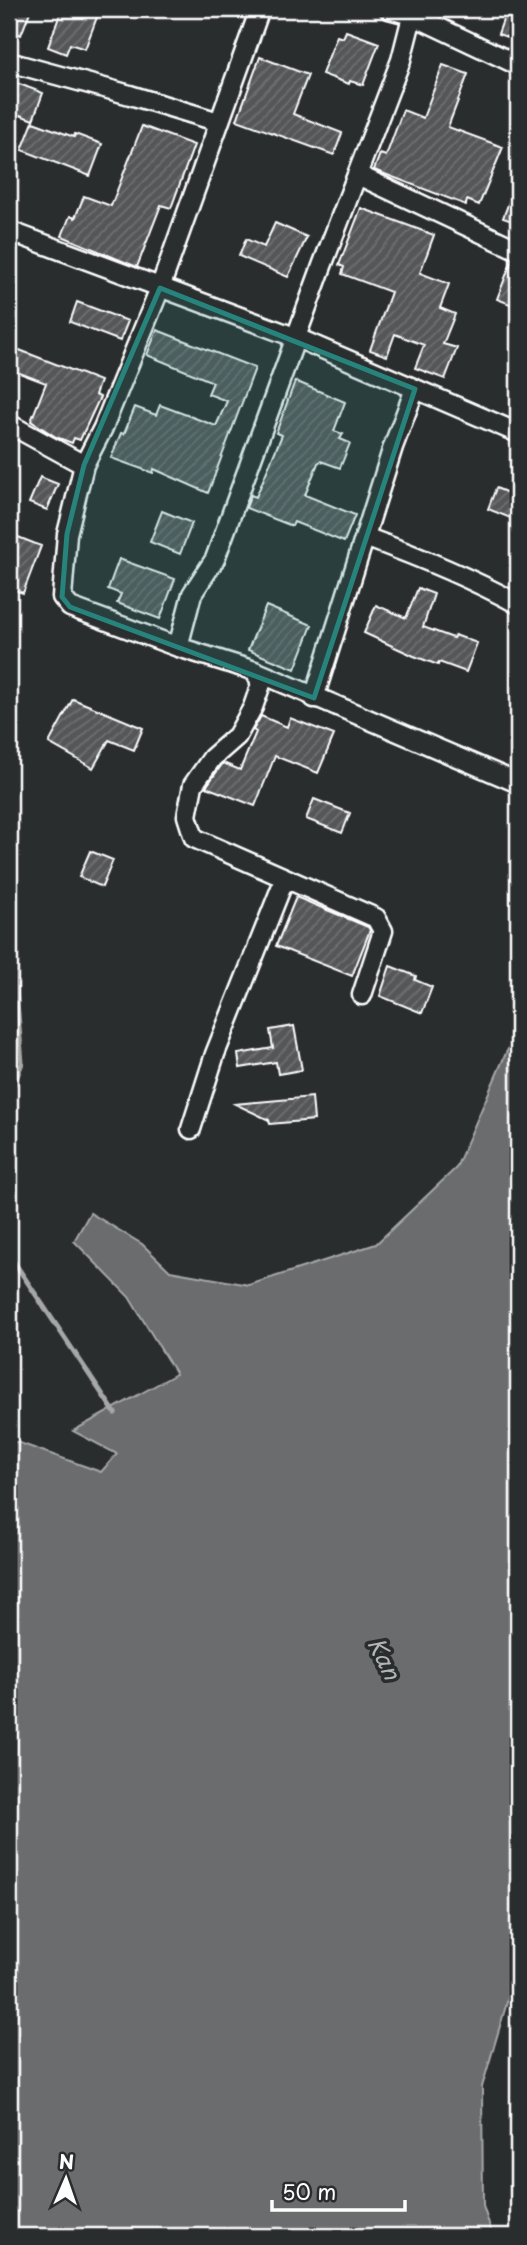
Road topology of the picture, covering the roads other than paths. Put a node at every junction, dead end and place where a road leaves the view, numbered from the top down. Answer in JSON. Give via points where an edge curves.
{"nodes":[{"id":1,"x":260,"y":9,"type":"edge"},
{"id":2,"x":389,"y":9,"type":"edge"},
{"id":3,"x":413,"y":12,"type":"edge"},
{"id":4,"x":9,"y":62,"type":"edge"},
{"id":5,"x":518,"y":65,"type":"edge"},
{"id":6,"x":219,"y":122,"type":"junction"},
{"id":7,"x":358,"y":175,"type":"junction"},
{"id":8,"x":9,"y":231,"type":"edge"},
{"id":9,"x":518,"y":250,"type":"edge"},
{"id":10,"x":160,"y":288,"type":"junction"},
{"id":11,"x":297,"y":338,"type":"junction"},
{"id":12,"x":415,"y":389,"type":"junction"},
{"id":13,"x":9,"y":424,"type":"edge"},
{"id":14,"x":518,"y":433,"type":"edge"},
{"id":15,"x":84,"y":466,"type":"junction"},
{"id":16,"x":365,"y":537,"type":"junction"},
{"id":17,"x":518,"y":604,"type":"edge"},
{"id":18,"x":178,"y":647,"type":"junction"},
{"id":19,"x":255,"y":671,"type":"junction"},
{"id":20,"x":314,"y":698,"type":"junction"},
{"id":21,"x":518,"y":783,"type":"edge"},
{"id":22,"x":285,"y":878,"type":"junction"},
{"id":23,"x":362,"y":995,"type":"dead end"},
{"id":24,"x":191,"y":1129,"type":"dead end"}],
"edges":[{"from":1,"to":6,"type":"street"},
{"from":2,"to":3,"type":"street"},
{"from":3,"to":5,"type":"street"},
{"from":3,"to":7,"type":"street","via":[[401,60]]},
{"from":4,"to":6,"type":"street"},
{"from":6,"to":10,"type":"street"},
{"from":7,"to":9,"type":"street"},
{"from":7,"to":11,"type":"street"},
{"from":8,"to":10,"type":"street"},
{"from":10,"to":11,"type":"street"},
{"from":10,"to":15,"type":"street"},
{"from":11,"to":12,"type":"street"},
{"from":11,"to":18,"type":"street","via":[[215,559],[192,594]]},
{"from":12,"to":14,"type":"street"},
{"from":12,"to":16,"type":"street"},
{"from":13,"to":15,"type":"street"},
{"from":15,"to":18,"type":"street","via":[[67,534],[62,597],[70,607]]},
{"from":16,"to":17,"type":"street"},
{"from":16,"to":20,"type":"street"},
{"from":18,"to":19,"type":"street"},
{"from":19,"to":20,"type":"street"},
{"from":19,"to":22,"type":"street","via":[[261,684],[253,707],[237,736],[212,758],[193,786],[187,816],[194,838]]},
{"from":20,"to":21,"type":"street"},
{"from":22,"to":23,"type":"street","via":[[376,918],[383,931]]},
{"from":22,"to":24,"type":"street","via":[[215,1054]]}]}
